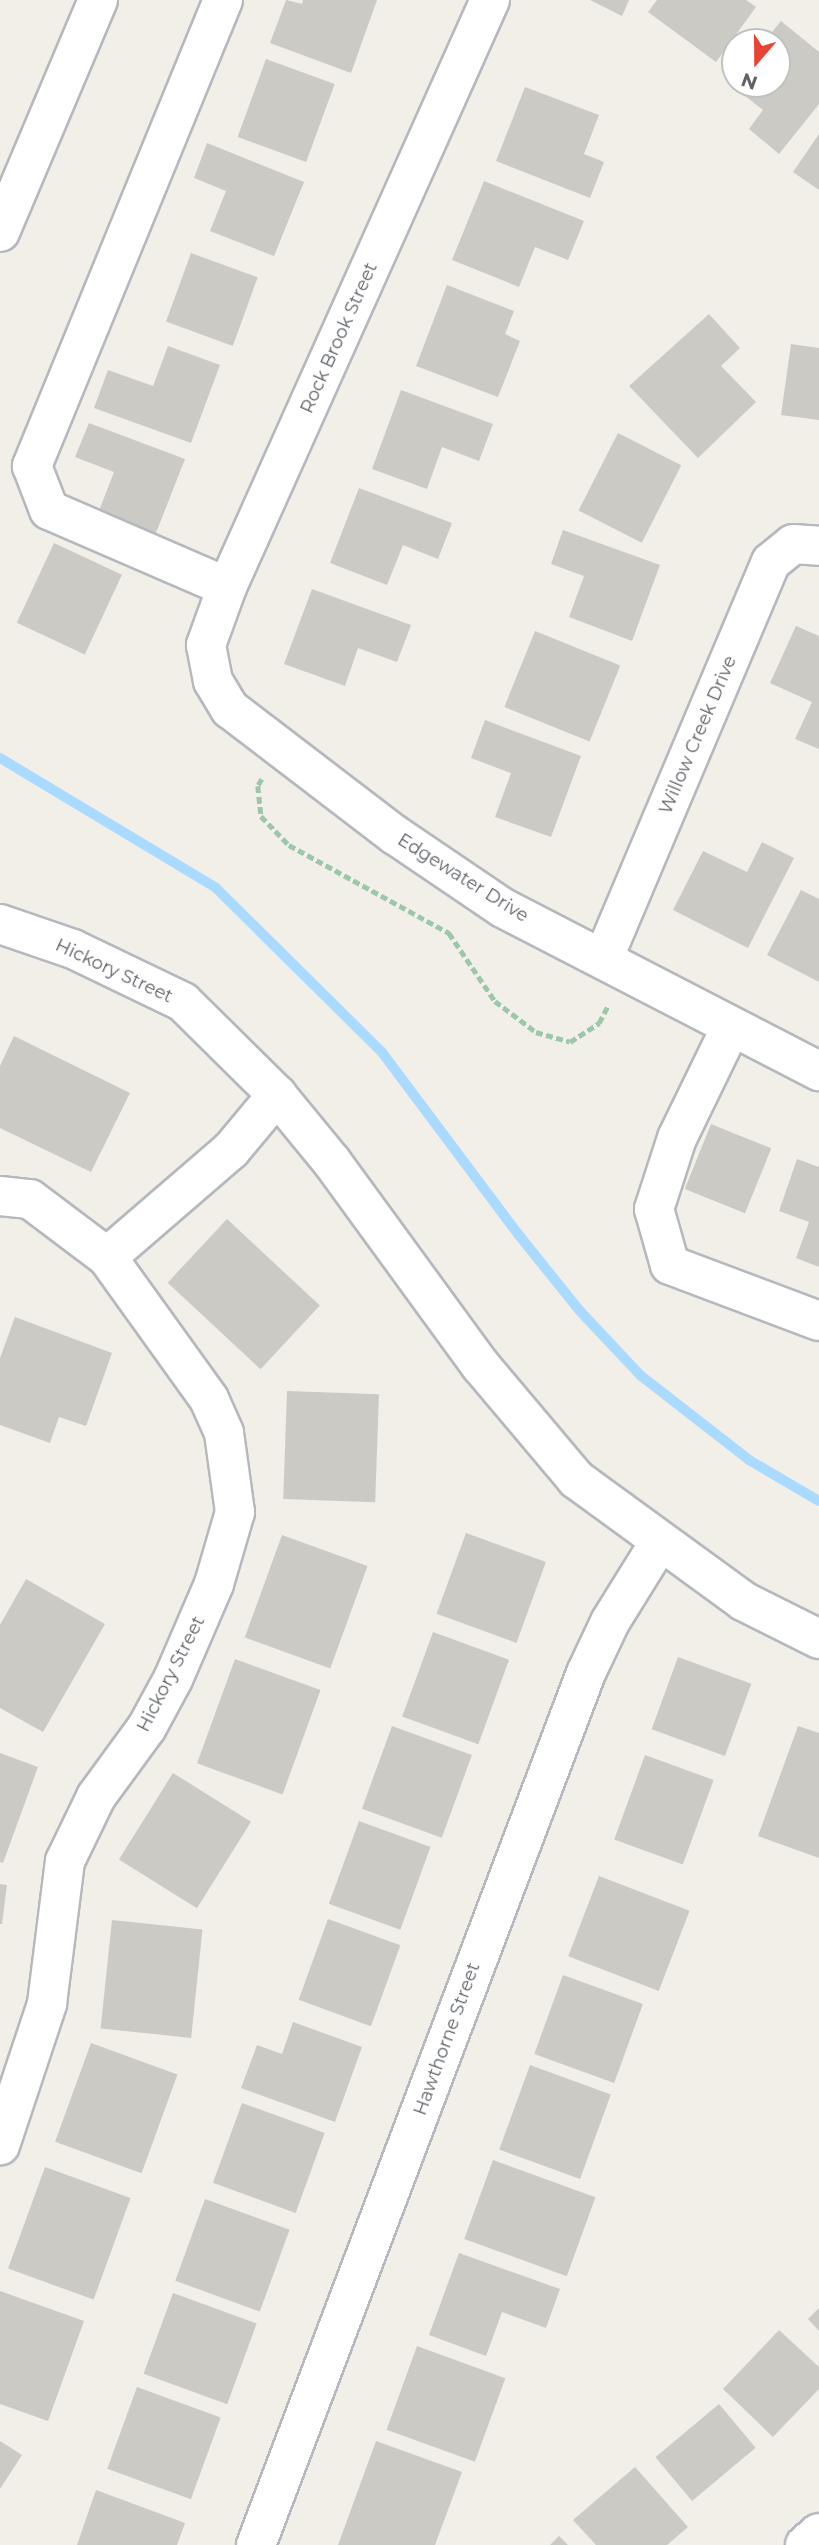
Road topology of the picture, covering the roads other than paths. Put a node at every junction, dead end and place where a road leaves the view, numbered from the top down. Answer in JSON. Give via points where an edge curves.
{"nodes":[{"id":1,"x":98,"y":0,"type":"edge"},
{"id":2,"x":223,"y":0,"type":"edge"},
{"id":3,"x":490,"y":0,"type":"edge"},
{"id":4,"x":0,"y":232,"type":"edge"},
{"id":5,"x":819,"y":546,"type":"edge"},
{"id":6,"x":227,"y":587,"type":"junction"},
{"id":7,"x":213,"y":681,"type":"joint"},
{"id":8,"x":0,"y":924,"type":"edge"},
{"id":9,"x":604,"y":957,"type":"junction"},
{"id":10,"x":731,"y":1027,"type":"junction"},
{"id":11,"x":819,"y":1071,"type":"edge"},
{"id":12,"x":277,"y":1096,"type":"junction"},
{"id":13,"x":0,"y":1196,"type":"edge"},
{"id":14,"x":107,"y":1257,"type":"junction"},
{"id":15,"x":819,"y":1321,"type":"edge"},
{"id":16,"x":659,"y":1543,"type":"junction"},
{"id":17,"x":819,"y":1639,"type":"edge"},
{"id":18,"x":0,"y":2145,"type":"edge"},
{"id":19,"x":819,"y":2533,"type":"edge"},
{"id":20,"x":256,"y":2545,"type":"edge"},
{"id":21,"x":805,"y":2545,"type":"edge"}],
"edges":[{"from":1,"to":4,"type":"street"},
{"from":2,"to":6,"type":"street","via":[[32,467],[49,510]]},
{"from":3,"to":6,"type":"street","name":"Rock Brook Street"},
{"from":5,"to":9,"type":"street","name":"Willow Creek Drive","via":[[793,544],[771,562]]},
{"from":6,"to":7,"type":"street","name":"Rock Brook Street","via":[[206,645]]},
{"from":7,"to":9,"type":"street","name":"Edgewater Drive","via":[[230,709],[395,835],[503,908]]},
{"from":8,"to":12,"type":"street","name":"Hickory Street","via":[[73,949],[183,1002]]},
{"from":9,"to":10,"type":"street","name":"Edgewater Drive"},
{"from":10,"to":11,"type":"street","name":"Edgewater Drive"},
{"from":10,"to":15,"type":"street","via":[[677,1139],[654,1209],[670,1265]]},
{"from":12,"to":14,"type":"street","via":[[231,1150]]},
{"from":12,"to":16,"type":"street","name":"Hickory Street","via":[[332,1162],[481,1366],[576,1479]]},
{"from":13,"to":14,"type":"street","name":"Hickory Street","via":[[30,1199]]},
{"from":14,"to":18,"type":"street","name":"Hickory Street","via":[[209,1399],[225,1433],[235,1511],[215,1584],[173,1679],[147,1727],[96,1797],[65,1861],[47,2004]]},
{"from":16,"to":17,"type":"street","name":"Hickory Street","via":[[743,1601]]},
{"from":16,"to":20,"type":"street","name":"Hawthorne Street","via":[[610,1622],[586,1673]]},
{"from":19,"to":21,"type":"street"}]}
